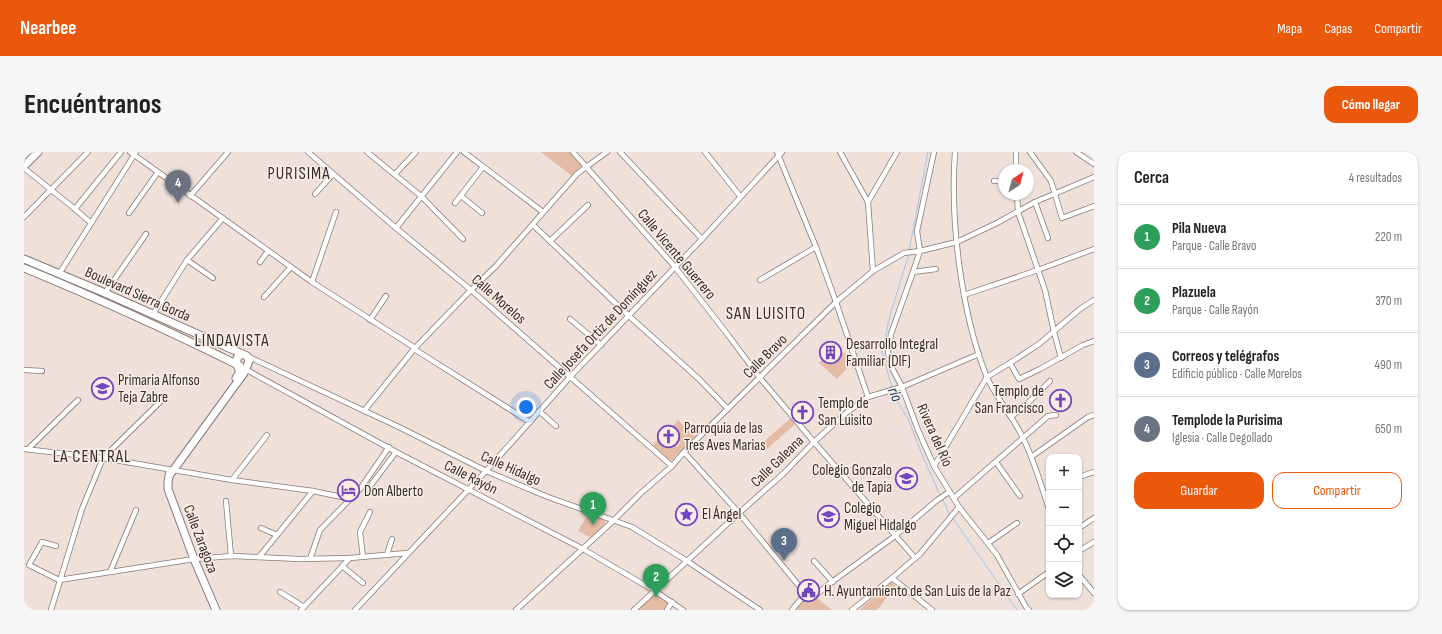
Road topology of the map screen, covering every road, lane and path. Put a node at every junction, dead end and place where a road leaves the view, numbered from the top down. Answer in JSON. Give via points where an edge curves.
{"nodes":[{"id":1,"x":33,"y":152,"type":"edge"},
{"id":2,"x":38,"y":152,"type":"edge"},
{"id":3,"x":88,"y":152,"type":"edge"},
{"id":4,"x":122,"y":152,"type":"edge"},
{"id":5,"x":228,"y":152,"type":"edge"},
{"id":6,"x":309,"y":152,"type":"edge"},
{"id":7,"x":366,"y":152,"type":"edge"},
{"id":8,"x":416,"y":152,"type":"edge"},
{"id":9,"x":457,"y":152,"type":"edge"},
{"id":10,"x":464,"y":152,"type":"edge"},
{"id":11,"x":573,"y":152,"type":"edge"},
{"id":12,"x":607,"y":152,"type":"edge"},
{"id":13,"x":620,"y":152,"type":"edge"},
{"id":14,"x":705,"y":152,"type":"edge"},
{"id":15,"x":782,"y":152,"type":"edge"},
{"id":16,"x":840,"y":152,"type":"edge"},
{"id":17,"x":898,"y":152,"type":"edge"},
{"id":18,"x":934,"y":152,"type":"edge"},
{"id":19,"x":955,"y":152,"type":"edge"},
{"id":20,"x":1016,"y":152,"type":"edge"},
{"id":21,"x":1030,"y":152,"type":"edge"},
{"id":22,"x":1076,"y":152,"type":"edge"},
{"id":23,"x":134,"y":153,"type":"edge"},
{"id":24,"x":777,"y":154,"type":"edge"},
{"id":25,"x":1083,"y":154,"type":"edge"},
{"id":26,"x":24,"y":161,"type":"edge"},
{"id":27,"x":1016,"y":164,"type":"edge"},
{"id":28,"x":1094,"y":164,"type":"edge"},
{"id":29,"x":24,"y":167,"type":"edge"},
{"id":30,"x":483,"y":167,"type":"junction"},
{"id":31,"x":586,"y":167,"type":"junction"},
{"id":32,"x":158,"y":172,"type":"junction"},
{"id":33,"x":333,"y":174,"type":"junction"},
{"id":34,"x":395,"y":174,"type":"junction"},
{"id":35,"x":1094,"y":177,"type":"edge"},
{"id":36,"x":994,"y":181,"type":"dead end"},
{"id":37,"x":998,"y":181,"type":"edge"},
{"id":38,"x":51,"y":189,"type":"junction"},
{"id":39,"x":315,"y":194,"type":"dead end"},
{"id":40,"x":1053,"y":194,"type":"junction"},
{"id":41,"x":190,"y":196,"type":"junction"},
{"id":42,"x":421,"y":196,"type":"junction"},
{"id":43,"x":462,"y":196,"type":"junction"},
{"id":44,"x":740,"y":196,"type":"junction"},
{"id":45,"x":1017,"y":200,"type":"edge"},
{"id":46,"x":868,"y":202,"type":"junction"},
{"id":47,"x":1035,"y":202,"type":"junction"},
{"id":48,"x":455,"y":203,"type":"dead end"},
{"id":49,"x":588,"y":205,"type":"dead end"},
{"id":50,"x":1094,"y":206,"type":"edge"},
{"id":51,"x":75,"y":208,"type":"junction"},
{"id":52,"x":336,"y":212,"type":"dead end"},
{"id":53,"x":543,"y":212,"type":"junction"},
{"id":54,"x":1018,"y":212,"type":"junction"},
{"id":55,"x":129,"y":213,"type":"dead end"},
{"id":56,"x":482,"y":213,"type":"dead end"},
{"id":57,"x":24,"y":217,"type":"edge"},
{"id":58,"x":223,"y":218,"type":"junction"},
{"id":59,"x":91,"y":223,"type":"junction"},
{"id":60,"x":533,"y":225,"type":"junction"},
{"id":61,"x":396,"y":228,"type":"junction"},
{"id":62,"x":146,"y":234,"type":"dead end"},
{"id":63,"x":1048,"y":238,"type":"dead end"},
{"id":64,"x":463,"y":239,"type":"dead end"},
{"id":65,"x":702,"y":239,"type":"junction"},
{"id":66,"x":550,"y":241,"type":"junction"},
{"id":67,"x":957,"y":242,"type":"junction"},
{"id":68,"x":816,"y":247,"type":"junction"},
{"id":69,"x":1094,"y":248,"type":"edge"},
{"id":70,"x":268,"y":251,"type":"junction"},
{"id":71,"x":918,"y":251,"type":"junction"},
{"id":72,"x":24,"y":259,"type":"edge"},
{"id":73,"x":187,"y":260,"type":"junction"},
{"id":74,"x":260,"y":262,"type":"dead end"},
{"id":75,"x":291,"y":267,"type":"junction"},
{"id":76,"x":675,"y":267,"type":"junction"},
{"id":77,"x":24,"y":268,"type":"edge"},
{"id":78,"x":936,"y":269,"type":"dead end"},
{"id":79,"x":1038,"y":270,"type":"junction"},
{"id":80,"x":873,"y":271,"type":"junction"},
{"id":81,"x":913,"y":272,"type":"junction"},
{"id":82,"x":59,"y":274,"type":"junction"},
{"id":83,"x":213,"y":278,"type":"dead end"},
{"id":84,"x":760,"y":280,"type":"dead end"},
{"id":85,"x":312,"y":282,"type":"junction"},
{"id":86,"x":471,"y":290,"type":"junction"},
{"id":87,"x":105,"y":293,"type":"junction"},
{"id":88,"x":964,"y":295,"type":"junction"},
{"id":89,"x":386,"y":296,"type":"dead end"},
{"id":90,"x":264,"y":297,"type":"dead end"},
{"id":91,"x":1094,"y":300,"type":"edge"},
{"id":92,"x":836,"y":302,"type":"junction"},
{"id":93,"x":153,"y":314,"type":"junction"},
{"id":94,"x":629,"y":316,"type":"junction"},
{"id":95,"x":570,"y":319,"type":"dead end"},
{"id":96,"x":166,"y":320,"type":"junction"},
{"id":97,"x":370,"y":320,"type":"junction"},
{"id":98,"x":163,"y":328,"type":"junction"},
{"id":99,"x":1054,"y":332,"type":"junction"},
{"id":100,"x":1094,"y":341,"type":"edge"},
{"id":101,"x":601,"y":345,"type":"junction"},
{"id":102,"x":229,"y":348,"type":"junction"},
{"id":103,"x":415,"y":349,"type":"junction"},
{"id":104,"x":979,"y":354,"type":"junction"},
{"id":105,"x":245,"y":355,"type":"junction"},
{"id":106,"x":224,"y":358,"type":"junction"},
{"id":107,"x":1061,"y":358,"type":"junction"},
{"id":108,"x":1010,"y":363,"type":"junction"},
{"id":109,"x":237,"y":365,"type":"junction"},
{"id":110,"x":245,"y":369,"type":"junction"},
{"id":111,"x":24,"y":370,"type":"edge"},
{"id":112,"x":42,"y":371,"type":"dead end"},
{"id":113,"x":570,"y":377,"type":"junction"},
{"id":114,"x":987,"y":377,"type":"junction"},
{"id":115,"x":760,"y":378,"type":"junction"},
{"id":116,"x":1050,"y":381,"type":"dead end"},
{"id":117,"x":901,"y":388,"type":"junction"},
{"id":118,"x":868,"y":397,"type":"junction"},
{"id":119,"x":78,"y":400,"type":"dead end"},
{"id":120,"x":162,"y":400,"type":"dead end"},
{"id":121,"x":728,"y":409,"type":"junction"},
{"id":122,"x":364,"y":411,"type":"junction"},
{"id":123,"x":540,"y":411,"type":"junction"},
{"id":124,"x":1056,"y":415,"type":"dead end"},
{"id":125,"x":1094,"y":415,"type":"edge"},
{"id":126,"x":1011,"y":417,"type":"junction"},
{"id":127,"x":530,"y":422,"type":"junction"},
{"id":128,"x":556,"y":426,"type":"dead end"},
{"id":129,"x":267,"y":435,"type":"dead end"},
{"id":130,"x":1023,"y":438,"type":"junction"},
{"id":131,"x":814,"y":442,"type":"junction"},
{"id":132,"x":389,"y":447,"type":"junction"},
{"id":133,"x":26,"y":449,"type":"edge"},
{"id":134,"x":396,"y":452,"type":"junction"},
{"id":135,"x":684,"y":452,"type":"junction"},
{"id":136,"x":1031,"y":457,"type":"junction"},
{"id":137,"x":103,"y":458,"type":"junction"},
{"id":138,"x":996,"y":462,"type":"junction"},
{"id":139,"x":672,"y":466,"type":"junction"},
{"id":140,"x":934,"y":466,"type":"junction"},
{"id":141,"x":486,"y":471,"type":"junction"},
{"id":142,"x":171,"y":472,"type":"junction"},
{"id":143,"x":1094,"y":472,"type":"edge"},
{"id":144,"x":1082,"y":476,"type":"edge"},
{"id":145,"x":232,"y":480,"type":"junction"},
{"id":146,"x":371,"y":485,"type":"dead end"},
{"id":147,"x":468,"y":490,"type":"junction"},
{"id":148,"x":313,"y":491,"type":"junction"},
{"id":149,"x":947,"y":493,"type":"junction"},
{"id":150,"x":1020,"y":496,"type":"dead end"},
{"id":151,"x":954,"y":498,"type":"junction"},
{"id":152,"x":351,"y":499,"type":"junction"},
{"id":153,"x":1046,"y":500,"type":"edge"},
{"id":154,"x":226,"y":501,"type":"dead end"},
{"id":155,"x":136,"y":510,"type":"dead end"},
{"id":156,"x":957,"y":510,"type":"junction"},
{"id":157,"x":370,"y":512,"type":"dead end"},
{"id":158,"x":739,"y":512,"type":"junction"},
{"id":159,"x":1094,"y":518,"type":"edge"},
{"id":160,"x":614,"y":520,"type":"junction"},
{"id":161,"x":1017,"y":524,"type":"dead end"},
{"id":162,"x":1082,"y":526,"type":"edge"},
{"id":163,"x":261,"y":528,"type":"dead end"},
{"id":164,"x":277,"y":535,"type":"junction"},
{"id":165,"x":895,"y":536,"type":"junction"},
{"id":166,"x":392,"y":539,"type":"dead end"},
{"id":167,"x":1094,"y":542,"type":"edge"},
{"id":168,"x":988,"y":543,"type":"junction"},
{"id":169,"x":56,"y":546,"type":"dead end"},
{"id":170,"x":583,"y":549,"type":"junction"},
{"id":171,"x":1082,"y":549,"type":"edge"},
{"id":172,"x":408,"y":553,"type":"junction"},
{"id":173,"x":387,"y":554,"type":"junction"},
{"id":174,"x":231,"y":556,"type":"junction"},
{"id":175,"x":259,"y":557,"type":"junction"},
{"id":176,"x":363,"y":557,"type":"junction"},
{"id":177,"x":350,"y":558,"type":"junction"},
{"id":178,"x":915,"y":558,"type":"junction"},
{"id":179,"x":194,"y":559,"type":"junction"},
{"id":180,"x":310,"y":559,"type":"junction"},
{"id":181,"x":687,"y":561,"type":"junction"},
{"id":182,"x":814,"y":561,"type":"dead end"},
{"id":183,"x":342,"y":566,"type":"junction"},
{"id":184,"x":110,"y":572,"type":"junction"},
{"id":185,"x":1046,"y":574,"type":"edge"},
{"id":186,"x":892,"y":578,"type":"junction"},
{"id":187,"x":1082,"y":579,"type":"edge"},
{"id":188,"x":59,"y":580,"type":"junction"},
{"id":189,"x":833,"y":582,"type":"junction"},
{"id":190,"x":362,"y":583,"type":"dead end"},
{"id":191,"x":655,"y":591,"type":"junction"},
{"id":192,"x":280,"y":592,"type":"dead end"},
{"id":193,"x":1094,"y":593,"type":"edge"},
{"id":194,"x":1018,"y":594,"type":"junction"},
{"id":195,"x":809,"y":598,"type":"junction"},
{"id":196,"x":672,"y":602,"type":"junction"},
{"id":197,"x":303,"y":608,"type":"edge"},
{"id":198,"x":51,"y":610,"type":"edge"},
{"id":199,"x":216,"y":610,"type":"edge"},
{"id":200,"x":355,"y":610,"type":"edge"},
{"id":201,"x":516,"y":610,"type":"edge"},
{"id":202,"x":634,"y":610,"type":"edge"},
{"id":203,"x":667,"y":610,"type":"edge"},
{"id":204,"x":683,"y":610,"type":"edge"},
{"id":205,"x":760,"y":610,"type":"edge"},
{"id":206,"x":792,"y":610,"type":"edge"},
{"id":207,"x":852,"y":610,"type":"edge"},
{"id":208,"x":932,"y":610,"type":"edge"},
{"id":209,"x":1029,"y":610,"type":"edge"}],
"edges":[{"from":1,"to":26,"type":"main road"},
{"from":2,"to":29,"type":"main road"},
{"from":3,"to":38,"type":"street"},
{"from":4,"to":51,"type":"street"},
{"from":5,"to":41,"type":"street"},
{"from":6,"to":33,"type":"street","name":"Calle Morelos"},
{"from":7,"to":34,"type":"street"},
{"from":8,"to":34,"type":"street"},
{"from":9,"to":42,"type":"street"},
{"from":10,"to":30,"type":"street"},
{"from":11,"to":31,"type":"street","name":"Calle Vicente Guerrero"},
{"from":12,"to":31,"type":"street"},
{"from":13,"to":65,"type":"street"},
{"from":14,"to":44,"type":"street"},
{"from":15,"to":24,"type":"street","name":"Calle Josefa Ortiz de Domínguez"},
{"from":16,"to":46,"type":"street"},
{"from":17,"to":46,"type":"street"},
{"from":18,"to":71,"type":"street","via":[[917,231]]},
{"from":19,"to":67,"type":"street","via":[[953,180]]},
{"from":20,"to":27,"type":"street"},
{"from":21,"to":40,"type":"street","via":[[1050,181]]},
{"from":22,"to":25,"type":"street"},
{"from":23,"to":32,"type":"street"},
{"from":23,"to":59,"type":"street"},
{"from":24,"to":44,"type":"street","name":"Calle Josefa Ortiz de Domínguez"},
{"from":24,"to":68,"type":"street"},
{"from":25,"to":28,"type":"street"},
{"from":29,"to":38,"type":"street"},
{"from":30,"to":43,"type":"street"},
{"from":30,"to":53,"type":"street"},
{"from":31,"to":53,"type":"street"},
{"from":31,"to":76,"type":"street","name":"Calle Vicente Guerrero"},
{"from":32,"to":41,"type":"street"},
{"from":32,"to":55,"type":"street"},
{"from":33,"to":39,"type":"street"},
{"from":33,"to":61,"type":"street","name":"Calle Morelos"},
{"from":34,"to":42,"type":"street"},
{"from":35,"to":40,"type":"street","name":"Calle Bravo"},
{"from":36,"to":37,"type":"street"},
{"from":38,"to":51,"type":"street"},
{"from":38,"to":57,"type":"street"},
{"from":40,"to":47,"type":"street","name":"Calle Bravo"},
{"from":40,"to":50,"type":"street","via":[[1062,218]]},
{"from":41,"to":58,"type":"street"},
{"from":42,"to":61,"type":"street"},
{"from":42,"to":64,"type":"street"},
{"from":43,"to":48,"type":"street"},
{"from":43,"to":56,"type":"street"},
{"from":44,"to":65,"type":"street","name":"Calle Josefa Ortiz de Domínguez"},
{"from":45,"to":54,"type":"street"},
{"from":46,"to":80,"type":"street"},
{"from":47,"to":54,"type":"street","name":"Calle Bravo"},
{"from":47,"to":63,"type":"street"},
{"from":49,"to":66,"type":"street"},
{"from":51,"to":59,"type":"street"},
{"from":52,"to":85,"type":"street"},
{"from":53,"to":60,"type":"street"},
{"from":54,"to":67,"type":"street","name":"Calle Bravo"},
{"from":54,"to":79,"type":"street"},
{"from":58,"to":70,"type":"street"},
{"from":58,"to":73,"type":"street"},
{"from":59,"to":82,"type":"street"},
{"from":60,"to":66,"type":"street"},
{"from":60,"to":86,"type":"street"},
{"from":61,"to":86,"type":"street","name":"Calle Morelos"},
{"from":62,"to":87,"type":"street"},
{"from":65,"to":76,"type":"street","name":"Calle Josefa Ortiz de Domínguez"},
{"from":66,"to":94,"type":"street"},
{"from":67,"to":71,"type":"street","name":"Calle Bravo"},
{"from":67,"to":88,"type":"street"},
{"from":68,"to":84,"type":"street"},
{"from":68,"to":92,"type":"street"},
{"from":69,"to":79,"type":"street"},
{"from":70,"to":74,"type":"street"},
{"from":70,"to":75,"type":"street"},
{"from":71,"to":80,"type":"street","name":"Calle Bravo","via":[[904,253]]},
{"from":71,"to":81,"type":"street","name":"Rivera del Río"},
{"from":72,"to":82,"type":"main road","name":"Boulevard Sierra Gorda"},
{"from":73,"to":83,"type":"street"},
{"from":73,"to":93,"type":"street"},
{"from":75,"to":85,"type":"street"},
{"from":75,"to":90,"type":"street"},
{"from":76,"to":94,"type":"street","name":"Calle Josefa Ortiz de Domínguez"},
{"from":76,"to":115,"type":"street","name":"Calle Vicente Guerrero"},
{"from":77,"to":98,"type":"main road","name":"Boulevard Sierra Gorda"},
{"from":78,"to":81,"type":"street"},
{"from":79,"to":88,"type":"street"},
{"from":79,"to":99,"type":"street"},
{"from":80,"to":92,"type":"street","name":"Calle Bravo"},
{"from":81,"to":117,"type":"street","name":"Rivera del Río","via":[[888,351],[891,366]]},
{"from":82,"to":87,"type":"main road","name":"Boulevard Sierra Gorda"},
{"from":85,"to":97,"type":"street"},
{"from":86,"to":103,"type":"street"},
{"from":86,"to":113,"type":"street","name":"Calle Morelos"},
{"from":87,"to":93,"type":"main road","name":"Boulevard Sierra Gorda"},
{"from":88,"to":104,"type":"street"},
{"from":89,"to":97,"type":"street"},
{"from":91,"to":99,"type":"street"},
{"from":92,"to":115,"type":"street","name":"Calle Bravo"},
{"from":92,"to":118,"type":"street"},
{"from":93,"to":96,"type":"main road","name":"Boulevard Sierra Gorda"},
{"from":94,"to":101,"type":"street","name":"Calle Josefa Ortiz de Domínguez"},
{"from":94,"to":121,"type":"street"},
{"from":95,"to":101,"type":"street"},
{"from":96,"to":98,"type":"main road"},
{"from":96,"to":102,"type":"main road","name":"Boulevard Sierra Gorda"},
{"from":97,"to":103,"type":"street"},
{"from":98,"to":106,"type":"main road","name":"Boulevard Sierra Gorda"},
{"from":99,"to":107,"type":"street"},
{"from":99,"to":108,"type":"street"},
{"from":100,"to":107,"type":"street"},
{"from":101,"to":113,"type":"street","name":"Calle Josefa Ortiz de Domínguez"},
{"from":102,"to":105,"type":"main road","name":"Boulevard Sierra Gorda"},
{"from":102,"to":106,"type":"main road"},
{"from":103,"to":122,"type":"street"},
{"from":103,"to":127,"type":"street"},
{"from":104,"to":114,"type":"street"},
{"from":104,"to":117,"type":"street","name":"Calle Galeana"},
{"from":105,"to":109,"type":"main road","via":[[237,358]]},
{"from":105,"to":110,"type":"main road","via":[[249,361]]},
{"from":105,"to":122,"type":"street","name":"Calle Hidalgo"},
{"from":106,"to":109,"type":"main road","name":"Boulevard Sierra Gorda"},
{"from":107,"to":108,"type":"street","via":[[1019,379]]},
{"from":108,"to":114,"type":"street"},
{"from":109,"to":110,"type":"main road","name":"Boulevard Sierra Gorda"},
{"from":109,"to":142,"type":"main road","via":[[240,372],[237,377]]},
{"from":110,"to":132,"type":"street","name":"Calle Rayón"},
{"from":110,"to":142,"type":"main road"},
{"from":111,"to":112,"type":"street"},
{"from":113,"to":123,"type":"street","name":"Calle Josefa Ortiz de Domínguez"},
{"from":113,"to":139,"type":"street","name":"Calle Morelos"},
{"from":114,"to":126,"type":"street"},
{"from":114,"to":140,"type":"street"},
{"from":115,"to":121,"type":"street","name":"Calle Bravo"},
{"from":115,"to":131,"type":"street","name":"Calle Vicente Guerrero"},
{"from":116,"to":126,"type":"street"},
{"from":117,"to":118,"type":"street","name":"Calle Galeana"},
{"from":117,"to":140,"type":"street","name":"Rivera del Río"},
{"from":118,"to":131,"type":"street","name":"Calle Galeana"},
{"from":119,"to":133,"type":"street"},
{"from":120,"to":137,"type":"street"},
{"from":121,"to":135,"type":"street","name":"Calle Bravo"},
{"from":122,"to":141,"type":"street","name":"Calle Hidalgo"},
{"from":123,"to":127,"type":"street","name":"Calle Josefa Ortiz de Domínguez"},
{"from":123,"to":128,"type":"street"},
{"from":124,"to":130,"type":"street","via":[[1048,416]]},
{"from":125,"to":136,"type":"street"},
{"from":126,"to":130,"type":"street"},
{"from":127,"to":141,"type":"street","name":"Calle Josefa Ortiz de Domínguez"},
{"from":129,"to":145,"type":"street"},
{"from":130,"to":136,"type":"street"},
{"from":130,"to":138,"type":"street"},
{"from":131,"to":158,"type":"street","name":"Calle Galeana","via":[[783,474]]},
{"from":131,"to":165,"type":"street","name":"Calle Vicente Guerrero"},
{"from":132,"to":134,"type":"street","name":"Calle Rayón"},
{"from":132,"to":152,"type":"street"},
{"from":133,"to":137,"type":"street"},
{"from":134,"to":146,"type":"street"},
{"from":134,"to":147,"type":"street","name":"Calle Rayón"},
{"from":135,"to":139,"type":"street","name":"Calle Bravo"},
{"from":135,"to":158,"type":"street"},
{"from":136,"to":153,"type":"street"},
{"from":137,"to":142,"type":"street"},
{"from":137,"to":188,"type":"street","via":[[82,508]]},
{"from":138,"to":150,"type":"street"},
{"from":138,"to":151,"type":"street"},
{"from":139,"to":160,"type":"street","name":"Calle Bravo","via":[[641,492]]},
{"from":140,"to":149,"type":"street","name":"Rivera del Río"},
{"from":141,"to":147,"type":"street","name":"Calle Josefa Ortiz de Domínguez"},
{"from":141,"to":160,"type":"street","name":"Calle Hidalgo","via":[[548,497]]},
{"from":142,"to":145,"type":"street"},
{"from":142,"to":179,"type":"main road","name":"Calle Zaragoza","via":[[168,489]]},
{"from":143,"to":144,"type":"street"},
{"from":145,"to":148,"type":"street"},
{"from":147,"to":170,"type":"street","name":"Calle Rayón"},
{"from":147,"to":172,"type":"street","name":"Calle Josefa Ortiz de Domínguez"},
{"from":148,"to":152,"type":"street"},
{"from":148,"to":164,"type":"street"},
{"from":149,"to":151,"type":"street","name":"Rivera del Río"},
{"from":149,"to":165,"type":"street"},
{"from":151,"to":156,"type":"street","name":"Rivera del Río"},
{"from":152,"to":180,"type":"street","via":[[320,530]]},
{"from":154,"to":174,"type":"street"},
{"from":155,"to":184,"type":"street"},
{"from":156,"to":168,"type":"street","name":"Rivera del Río"},
{"from":156,"to":178,"type":"street"},
{"from":157,"to":176,"type":"street","via":[[360,532]]},
{"from":158,"to":181,"type":"street","name":"Calle Galeana"},
{"from":158,"to":195,"type":"street"},
{"from":159,"to":162,"type":"street"},
{"from":160,"to":170,"type":"street","name":"Calle Bravo"},
{"from":160,"to":181,"type":"street","name":"Calle Hidalgo","via":[[632,527]]},
{"from":161,"to":168,"type":"street"},
{"from":163,"to":164,"type":"street"},
{"from":164,"to":175,"type":"street"},
{"from":165,"to":178,"type":"street","name":"Calle Vicente Guerrero"},
{"from":165,"to":189,"type":"street"},
{"from":166,"to":173,"type":"street"},
{"from":167,"to":171,"type":"street"},
{"from":168,"to":194,"type":"street","name":"Rivera del Río","via":[[997,554]]},
{"from":169,"to":188,"type":"street","via":[[42,542],[29,565]]},
{"from":170,"to":191,"type":"street","name":"Calle Rayón"},
{"from":170,"to":201,"type":"street","name":"Calle Bravo"},
{"from":172,"to":173,"type":"street"},
{"from":172,"to":200,"type":"street","name":"Calle Josefa Ortiz de Domínguez"},
{"from":173,"to":176,"type":"street"},
{"from":174,"to":175,"type":"street"},
{"from":174,"to":179,"type":"street"},
{"from":175,"to":180,"type":"street"},
{"from":176,"to":177,"type":"street"},
{"from":177,"to":180,"type":"street"},
{"from":177,"to":183,"type":"street"},
{"from":178,"to":186,"type":"street"},
{"from":179,"to":184,"type":"street"},
{"from":179,"to":199,"type":"main road","name":"Calle Zaragoza"},
{"from":181,"to":191,"type":"street","name":"Calle Galeana"},
{"from":181,"to":205,"type":"street","name":"Calle Hidalgo"},
{"from":182,"to":189,"type":"street"},
{"from":183,"to":190,"type":"street"},
{"from":183,"to":197,"type":"street"},
{"from":184,"to":188,"type":"street"},
{"from":185,"to":194,"type":"street"},
{"from":186,"to":207,"type":"street"},
{"from":186,"to":208,"type":"street"},
{"from":187,"to":193,"type":"street"},
{"from":188,"to":198,"type":"street"},
{"from":189,"to":195,"type":"street"},
{"from":191,"to":196,"type":"street","name":"Calle Rayón"},
{"from":191,"to":202,"type":"street","name":"Calle Galeana"},
{"from":192,"to":197,"type":"street"},
{"from":194,"to":209,"type":"street","name":"Rivera del Río"},
{"from":195,"to":206,"type":"street","via":[[801,599]]},
{"from":196,"to":203,"type":"street"},
{"from":196,"to":204,"type":"street","name":"Calle Rayón"}]}
